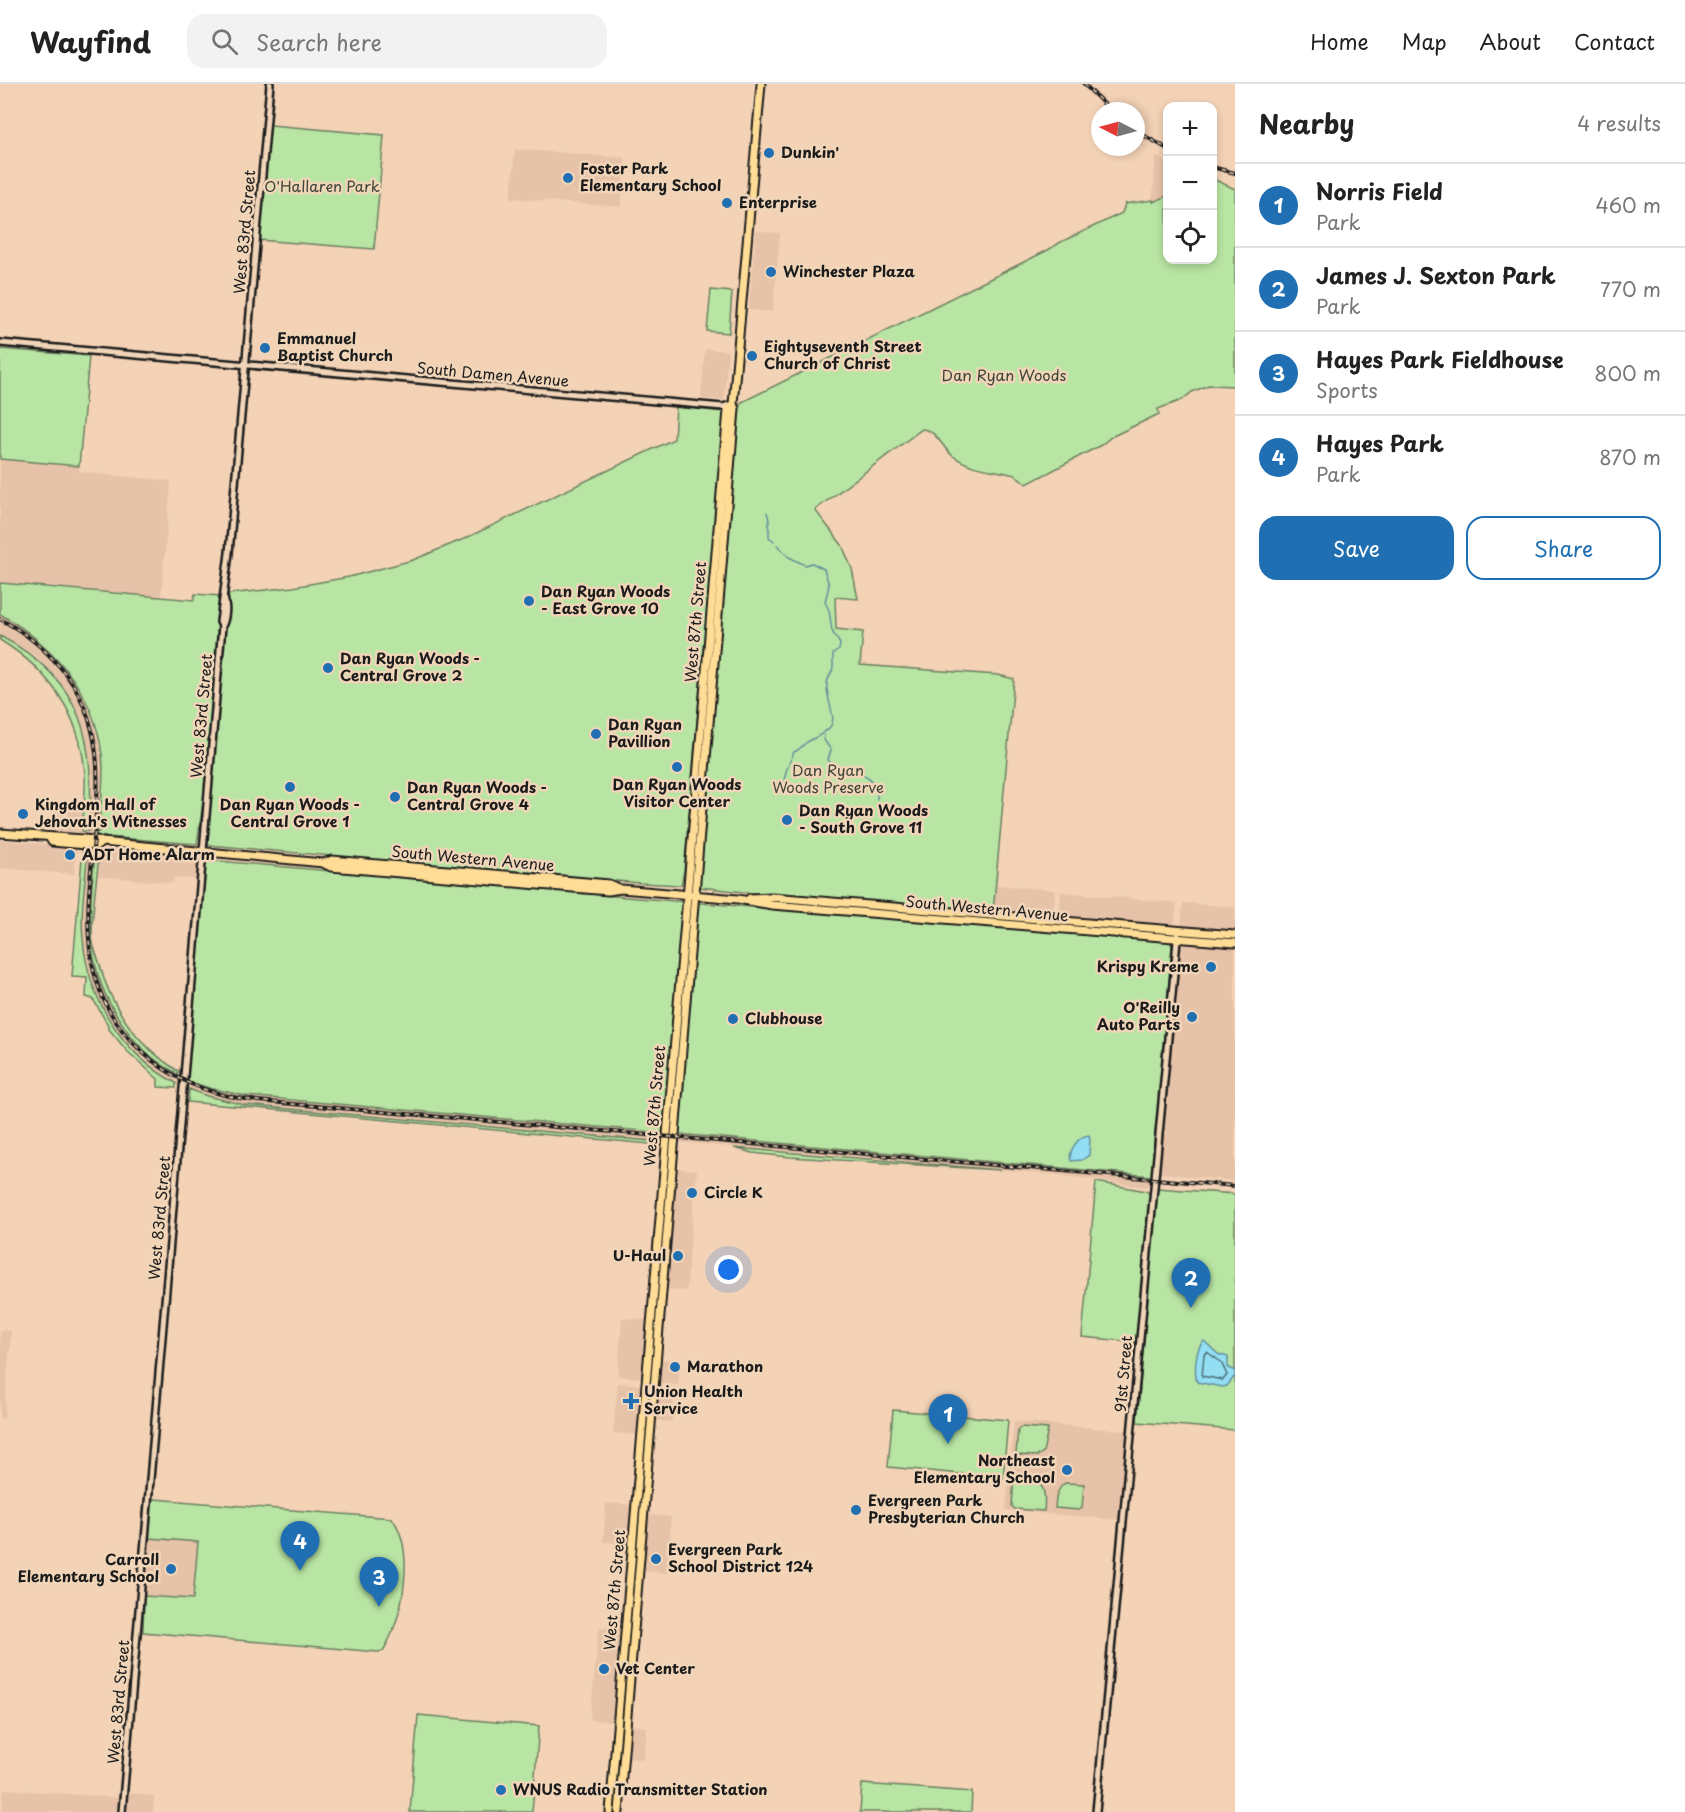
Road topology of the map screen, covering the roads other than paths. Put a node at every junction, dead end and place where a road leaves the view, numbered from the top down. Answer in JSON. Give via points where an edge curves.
{"nodes":[{"id":1,"x":270,"y":84,"type":"edge"},
{"id":2,"x":761,"y":84,"type":"edge"},
{"id":3,"x":0,"y":343,"type":"edge"},
{"id":4,"x":245,"y":365,"type":"junction"},
{"id":5,"x":733,"y":404,"type":"junction"},
{"id":6,"x":0,"y":833,"type":"edge"},
{"id":7,"x":202,"y":852,"type":"junction"},
{"id":8,"x":690,"y":895,"type":"junction"},
{"id":9,"x":1178,"y":934,"type":"junction"},
{"id":10,"x":1235,"y":935,"type":"edge"},
{"id":11,"x":1235,"y":943,"type":"edge"},
{"id":12,"x":619,"y":1760,"type":"junction"},
{"id":13,"x":122,"y":1812,"type":"edge"},
{"id":14,"x":610,"y":1812,"type":"edge"},
{"id":15,"x":619,"y":1812,"type":"edge"},
{"id":16,"x":1096,"y":1812,"type":"edge"}],
"edges":[{"from":1,"to":4,"type":"street","name":"West 83rd Street"},
{"from":2,"to":5,"type":"main road","name":"West 87th Street"},
{"from":3,"to":4,"type":"street","name":"South Damen Avenue"},
{"from":4,"to":5,"type":"street","name":"South Damen Avenue","via":[[722,407]]},
{"from":4,"to":7,"type":"street","name":"West 83rd Street"},
{"from":5,"to":8,"type":"main road","name":"West 87th Street"},
{"from":6,"to":7,"type":"main road","name":"South Western Avenue","via":[[49,837],[52,842],[62,843],[97,846],[102,842]]},
{"from":7,"to":8,"type":"main road","name":"South Western Avenue","via":[[609,884],[621,889]]},
{"from":7,"to":13,"type":"street","name":"West 83rd Street"},
{"from":8,"to":9,"type":"main road","name":"South Western Avenue","via":[[772,897]]},
{"from":8,"to":12,"type":"main road","name":"West 87th Street"},
{"from":9,"to":10,"type":"main road","name":"South Western Avenue"},
{"from":9,"to":11,"type":"main road","name":"South Western Avenue"},
{"from":9,"to":16,"type":"street","name":"91st Street"},
{"from":12,"to":14,"type":"main road","name":"West 87th Street"},
{"from":12,"to":15,"type":"main road","name":"West 87th Street"}]}
